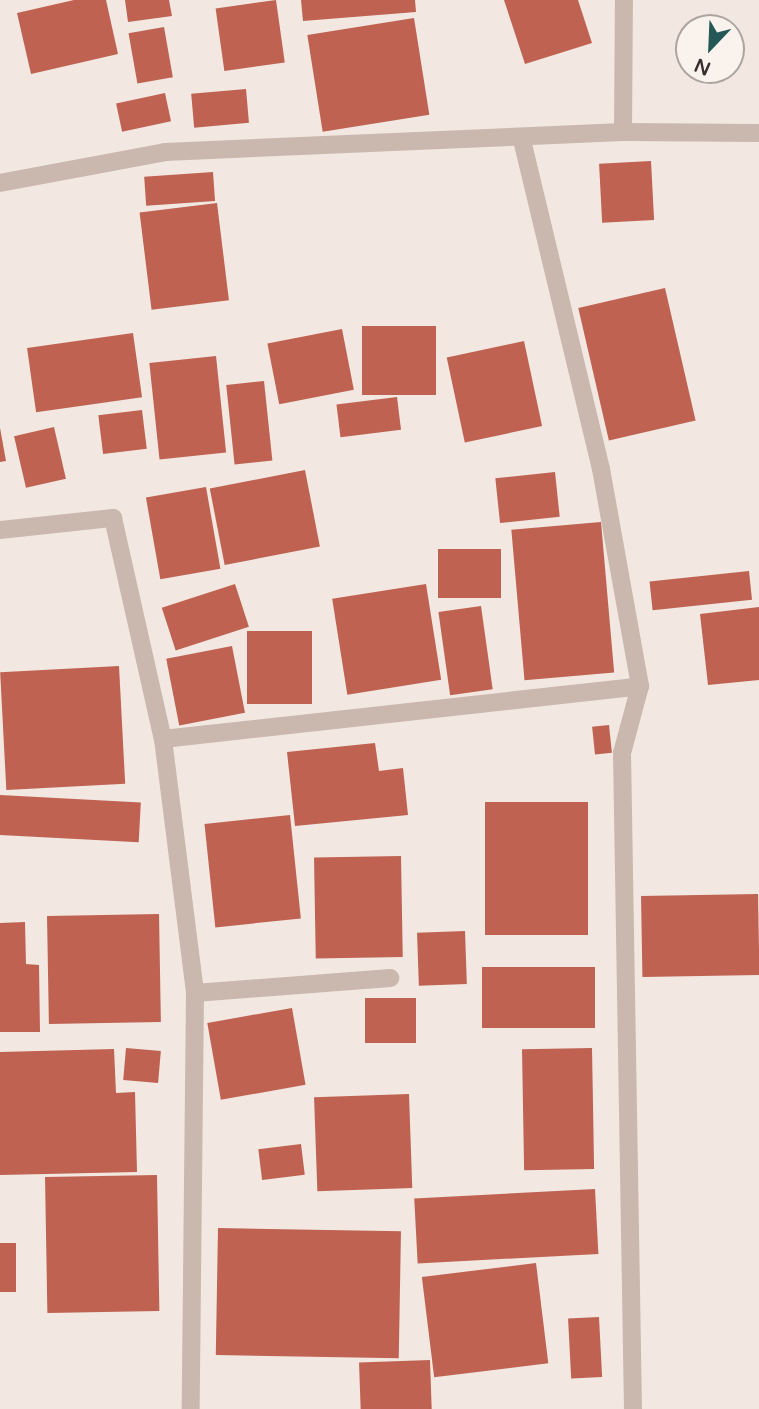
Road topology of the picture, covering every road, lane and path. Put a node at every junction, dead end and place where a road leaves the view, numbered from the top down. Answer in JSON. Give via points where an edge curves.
{"nodes":[{"id":1,"x":624,"y":0,"type":"edge"},
{"id":2,"x":623,"y":132,"type":"junction"},
{"id":3,"x":759,"y":133,"type":"edge"},
{"id":4,"x":522,"y":140,"type":"junction"},
{"id":5,"x":0,"y":183,"type":"edge"},
{"id":6,"x":0,"y":530,"type":"edge"},
{"id":7,"x":640,"y":686,"type":"junction"},
{"id":8,"x":163,"y":739,"type":"junction"},
{"id":9,"x":390,"y":978,"type":"dead end"},
{"id":10,"x":195,"y":993,"type":"junction"},
{"id":11,"x":191,"y":1409,"type":"edge"},
{"id":12,"x":633,"y":1409,"type":"edge"}],
"edges":[{"from":1,"to":2,"type":"street"},
{"from":2,"to":3,"type":"street"},
{"from":2,"to":4,"type":"street"},
{"from":4,"to":5,"type":"street","via":[[165,152]]},
{"from":4,"to":7,"type":"street","via":[[601,469]]},
{"from":6,"to":8,"type":"street","via":[[113,518]]},
{"from":7,"to":8,"type":"street"},
{"from":7,"to":12,"type":"street","via":[[622,754]]},
{"from":8,"to":10,"type":"street"},
{"from":9,"to":10,"type":"street"},
{"from":10,"to":11,"type":"street"}]}
